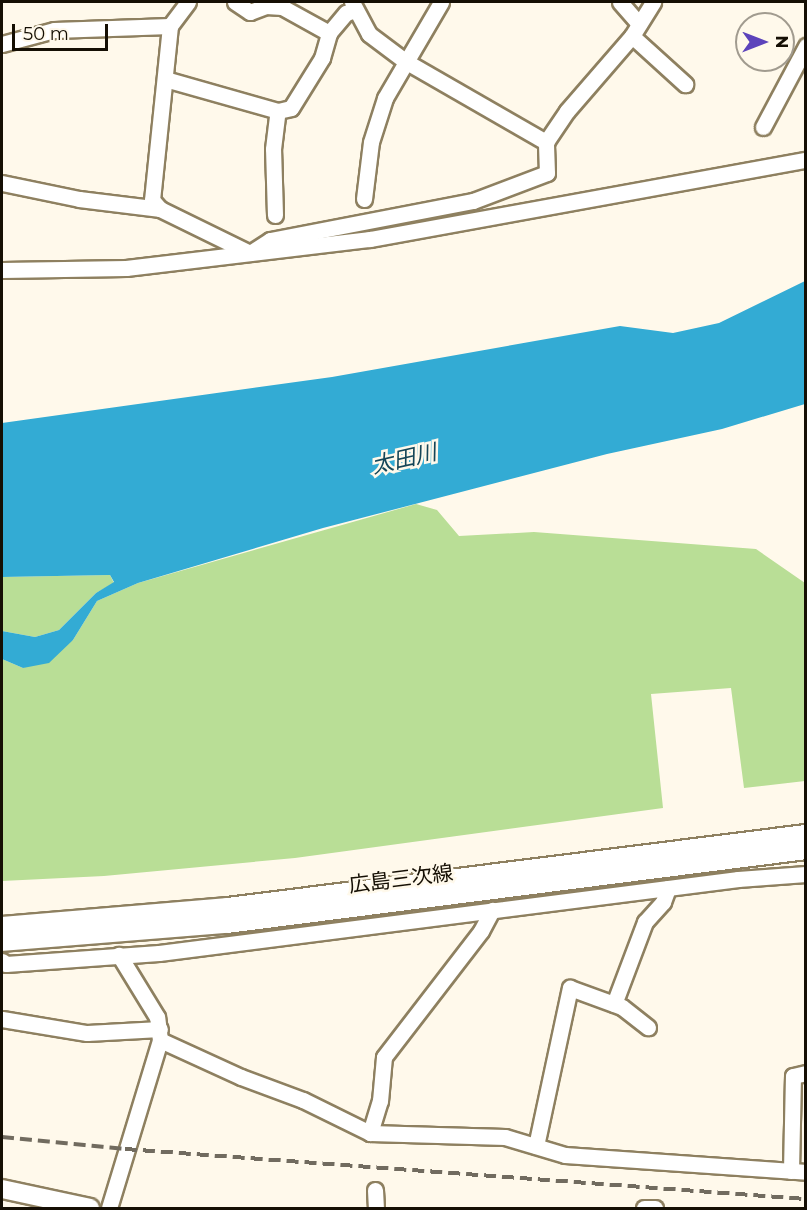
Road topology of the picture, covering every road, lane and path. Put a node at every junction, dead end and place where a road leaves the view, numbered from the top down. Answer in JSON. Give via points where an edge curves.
{"nodes":[{"id":1,"x":188,"y":2,"type":"edge"},
{"id":2,"x":235,"y":2,"type":"edge"},
{"id":3,"x":441,"y":2,"type":"edge"},
{"id":4,"x":620,"y":2,"type":"edge"},
{"id":5,"x":653,"y":2,"type":"edge"},
{"id":6,"x":354,"y":6,"type":"edge"},
{"id":7,"x":171,"y":26,"type":"junction"},
{"id":8,"x":635,"y":30,"type":"junction"},
{"id":9,"x":329,"y":33,"type":"junction"},
{"id":10,"x":2,"y":44,"type":"edge"},
{"id":11,"x":806,"y":46,"type":"edge"},
{"id":12,"x":405,"y":61,"type":"junction"},
{"id":13,"x":165,"y":79,"type":"junction"},
{"id":14,"x":685,"y":84,"type":"dead end"},
{"id":15,"x":278,"y":111,"type":"junction"},
{"id":16,"x":763,"y":127,"type":"dead end"},
{"id":17,"x":546,"y":142,"type":"junction"},
{"id":18,"x":806,"y":160,"type":"edge"},
{"id":19,"x":2,"y":183,"type":"edge"},
{"id":20,"x":364,"y":199,"type":"dead end"},
{"id":21,"x":160,"y":208,"type":"junction"},
{"id":22,"x":275,"y":215,"type":"dead end"},
{"id":23,"x":250,"y":253,"type":"junction"},
{"id":24,"x":2,"y":270,"type":"edge"},
{"id":25,"x":806,"y":834,"type":"edge"},
{"id":26,"x":806,"y":850,"type":"edge"},
{"id":27,"x":806,"y":874,"type":"edge"},
{"id":28,"x":668,"y":888,"type":"junction"},
{"id":29,"x":492,"y":910,"type":"junction"},
{"id":30,"x":2,"y":926,"type":"edge"},
{"id":31,"x":2,"y":942,"type":"edge"},
{"id":32,"x":118,"y":955,"type":"junction"},
{"id":33,"x":2,"y":961,"type":"edge"},
{"id":34,"x":614,"y":1004,"type":"junction"},
{"id":35,"x":2,"y":1019,"type":"edge"},
{"id":36,"x":648,"y":1027,"type":"dead end"},
{"id":37,"x":160,"y":1034,"type":"junction"},
{"id":38,"x":806,"y":1073,"type":"edge"},
{"id":39,"x":370,"y":1133,"type":"junction"},
{"id":40,"x":536,"y":1146,"type":"junction"},
{"id":41,"x":798,"y":1172,"type":"edge"},
{"id":42,"x":2,"y":1189,"type":"edge"},
{"id":43,"x":375,"y":1190,"type":"dead end"},
{"id":44,"x":90,"y":1209,"type":"edge"},
{"id":45,"x":109,"y":1209,"type":"edge"},
{"id":46,"x":376,"y":1209,"type":"edge"},
{"id":47,"x":644,"y":1209,"type":"edge"},
{"id":48,"x":655,"y":1209,"type":"edge"}],
"edges":[{"from":1,"to":7,"type":"street"},
{"from":2,"to":9,"type":"street","via":[[250,12],[266,6],[282,7]]},
{"from":3,"to":12,"type":"street"},
{"from":4,"to":8,"type":"street"},
{"from":5,"to":8,"type":"street"},
{"from":6,"to":9,"type":"street"},
{"from":6,"to":12,"type":"street","via":[[369,34]]},
{"from":7,"to":10,"type":"street","via":[[54,30]]},
{"from":7,"to":13,"type":"street"},
{"from":8,"to":14,"type":"street"},
{"from":8,"to":17,"type":"street"},
{"from":9,"to":15,"type":"street","via":[[322,58],[291,108]]},
{"from":11,"to":16,"type":"street"},
{"from":12,"to":17,"type":"street"},
{"from":12,"to":20,"type":"street","via":[[385,98],[371,142]]},
{"from":13,"to":15,"type":"street"},
{"from":13,"to":21,"type":"street","via":[[152,200]]},
{"from":15,"to":22,"type":"street","via":[[273,149]]},
{"from":17,"to":23,"type":"street","via":[[547,173],[473,201],[312,229],[270,240]]},
{"from":18,"to":23,"type":"street","via":[[370,239]]},
{"from":19,"to":21,"type":"street","via":[[79,199]]},
{"from":21,"to":23,"type":"street"},
{"from":23,"to":24,"type":"street","via":[[126,268]]},
{"from":25,"to":30,"type":"main road","name":"広島三次線","via":[[228,907]]},
{"from":26,"to":31,"type":"main road","name":"広島三次線","via":[[227,924]]},
{"from":27,"to":28,"type":"street"},
{"from":28,"to":29,"type":"street"},
{"from":28,"to":34,"type":"street","via":[[663,902],[645,922]]},
{"from":29,"to":32,"type":"street"},
{"from":29,"to":39,"type":"street","via":[[481,931],[384,1057],[380,1101]]},
{"from":32,"to":33,"type":"street","via":[[6,964]]},
{"from":32,"to":37,"type":"street","via":[[157,1017]]},
{"from":34,"to":36,"type":"street"},
{"from":34,"to":40,"type":"street","via":[[570,988]]},
{"from":35,"to":37,"type":"street","via":[[87,1033]]},
{"from":37,"to":39,"type":"street","via":[[241,1077],[303,1100]]},
{"from":37,"to":45,"type":"street"},
{"from":38,"to":41,"type":"street","via":[[793,1076]]},
{"from":39,"to":40,"type":"street","via":[[430,1138],[468,1134],[505,1137]]},
{"from":40,"to":41,"type":"street","via":[[565,1155]]},
{"from":42,"to":44,"type":"main road"},
{"from":43,"to":46,"type":"street"},
{"from":47,"to":48,"type":"street"}]}
